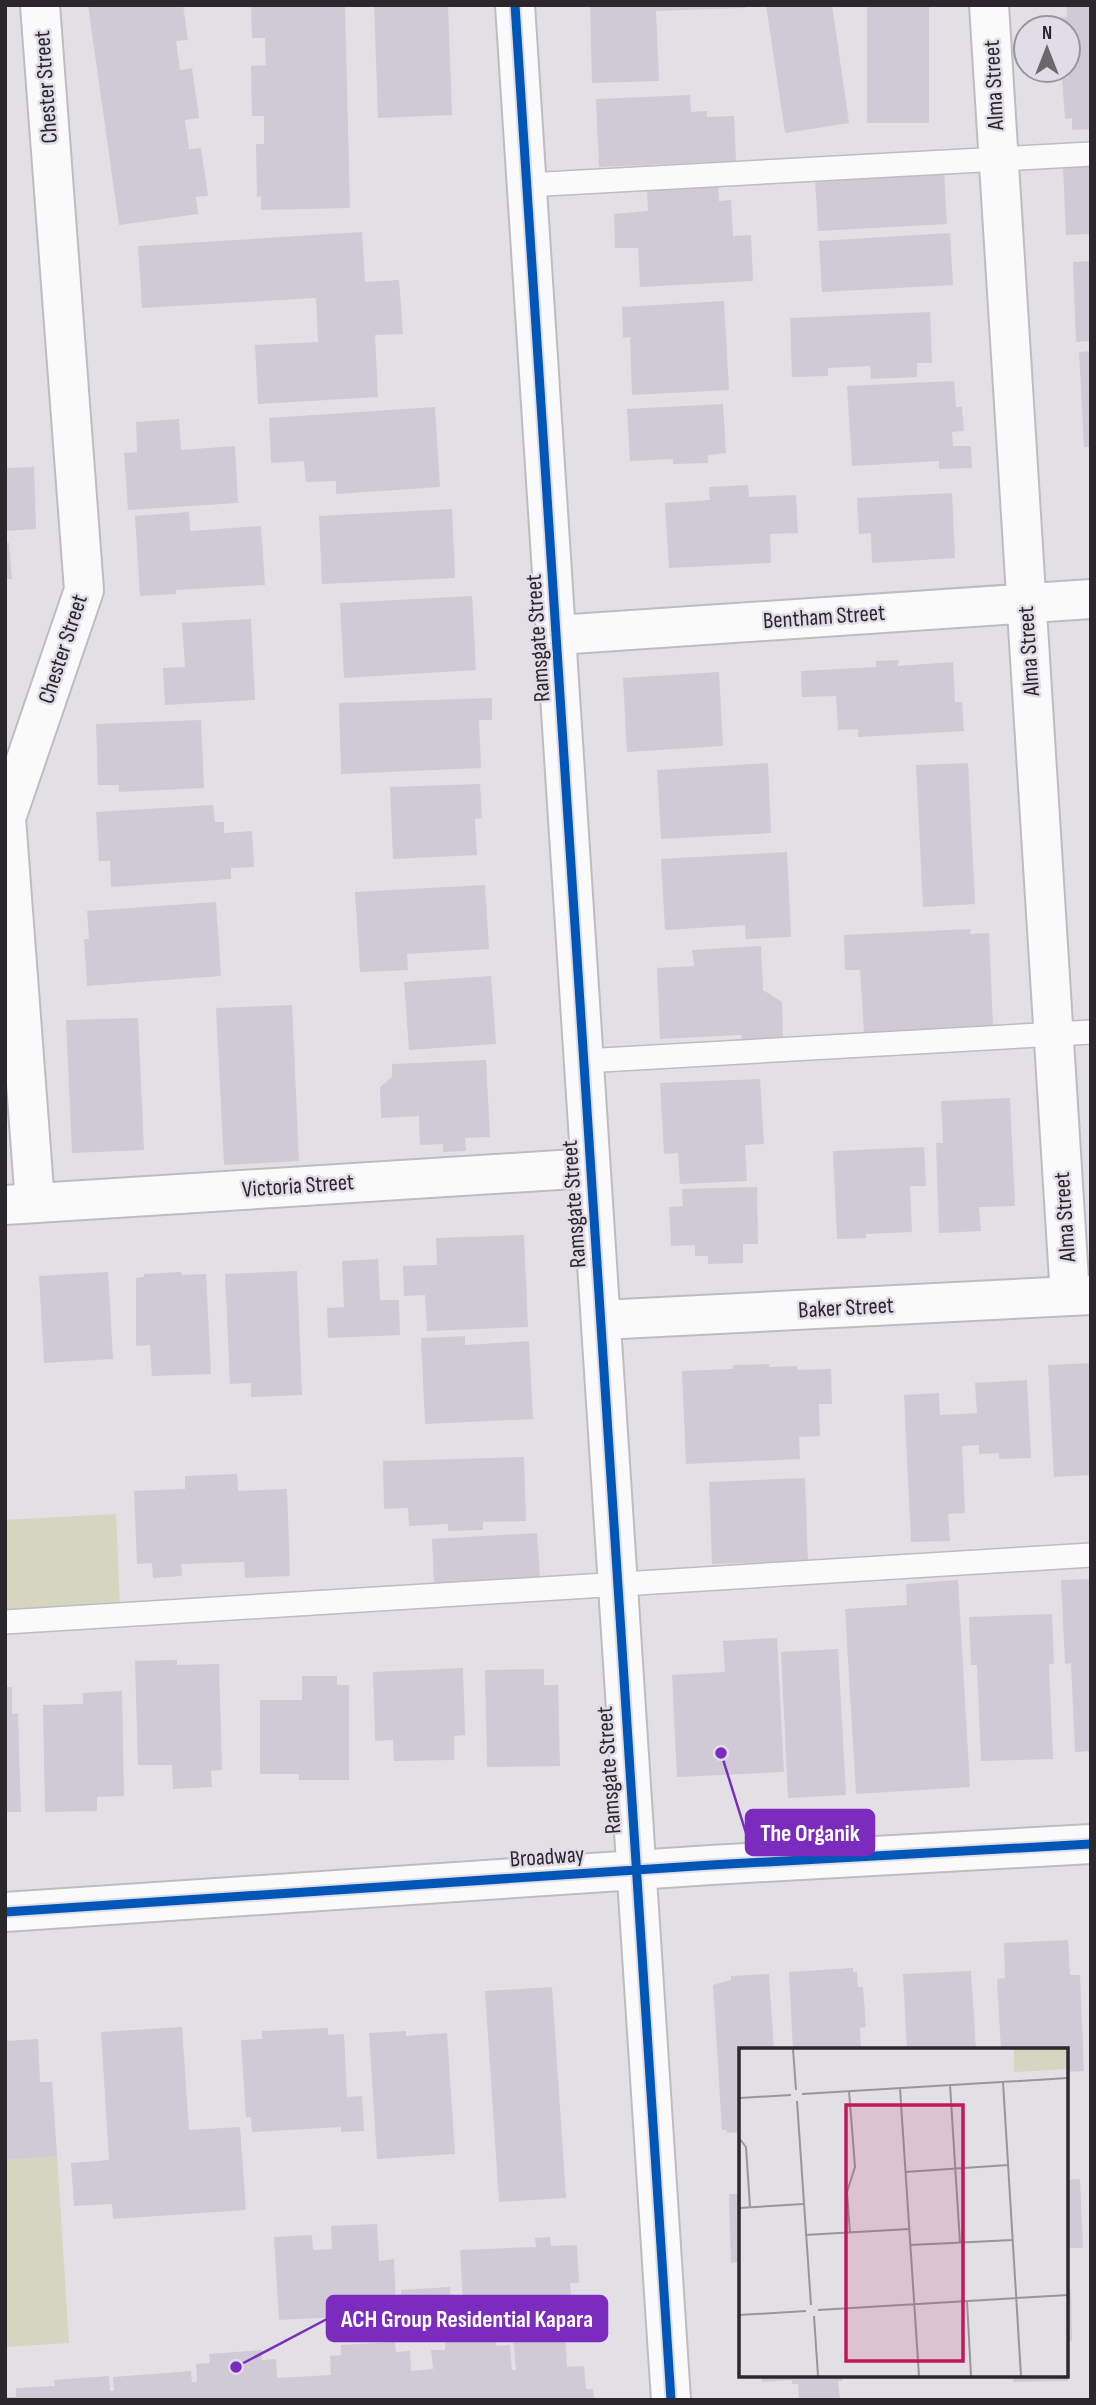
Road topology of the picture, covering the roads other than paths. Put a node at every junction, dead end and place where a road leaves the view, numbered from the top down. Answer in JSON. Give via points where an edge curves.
{"nodes":[{"id":1,"x":40,"y":5,"type":"edge"},
{"id":2,"x":515,"y":5,"type":"edge"},
{"id":3,"x":989,"y":5,"type":"edge"},
{"id":4,"x":1091,"y":154,"type":"edge"},
{"id":5,"x":999,"y":159,"type":"junction"},
{"id":6,"x":527,"y":185,"type":"junction"},
{"id":7,"x":1091,"y":599,"type":"edge"},
{"id":8,"x":1026,"y":603,"type":"junction"},
{"id":9,"x":557,"y":635,"type":"junction"},
{"id":10,"x":1091,"y":1032,"type":"edge"},
{"id":11,"x":1053,"y":1035,"type":"junction"},
{"id":12,"x":584,"y":1061,"type":"junction"},
{"id":13,"x":590,"y":1167,"type":"junction"},
{"id":14,"x":20,"y":1204,"type":"edge"},
{"id":15,"x":1080,"y":1296,"type":"edge"},
{"id":16,"x":601,"y":1320,"type":"junction"},
{"id":17,"x":1091,"y":1555,"type":"edge"},
{"id":18,"x":616,"y":1583,"type":"junction"},
{"id":19,"x":5,"y":1622,"type":"edge"},
{"id":20,"x":1091,"y":1844,"type":"edge"},
{"id":21,"x":636,"y":1870,"type":"junction"},
{"id":22,"x":5,"y":1912,"type":"edge"},
{"id":23,"x":671,"y":2400,"type":"edge"}],
"edges":[{"from":1,"to":14,"type":"street","name":"Chester Street","via":[[84,590],[6,818]]},
{"from":2,"to":6,"type":"street","name":"Ramsgate Street"},
{"from":3,"to":5,"type":"street","name":"Alma Street"},
{"from":4,"to":5,"type":"lane"},
{"from":5,"to":6,"type":"lane"},
{"from":5,"to":8,"type":"street","name":"Alma Street"},
{"from":6,"to":9,"type":"street","name":"Ramsgate Street"},
{"from":7,"to":8,"type":"street","name":"Bentham Street"},
{"from":8,"to":9,"type":"street","name":"Bentham Street"},
{"from":8,"to":11,"type":"street","name":"Alma Street"},
{"from":9,"to":12,"type":"street","name":"Ramsgate Street"},
{"from":10,"to":11,"type":"lane"},
{"from":11,"to":12,"type":"lane"},
{"from":11,"to":15,"type":"street","name":"Alma Street"},
{"from":12,"to":13,"type":"street","name":"Ramsgate Street"},
{"from":13,"to":14,"type":"street","name":"Victoria Street"},
{"from":13,"to":16,"type":"street","name":"Ramsgate Street"},
{"from":15,"to":16,"type":"street","name":"Baker Street"},
{"from":16,"to":18,"type":"street","name":"Ramsgate Street"},
{"from":17,"to":18,"type":"lane"},
{"from":18,"to":19,"type":"lane"},
{"from":18,"to":21,"type":"street","name":"Ramsgate Street"},
{"from":20,"to":21,"type":"street","name":"Broadway"},
{"from":21,"to":22,"type":"street","name":"Broadway"},
{"from":21,"to":23,"type":"street","name":"Ramsgate Street"}]}
